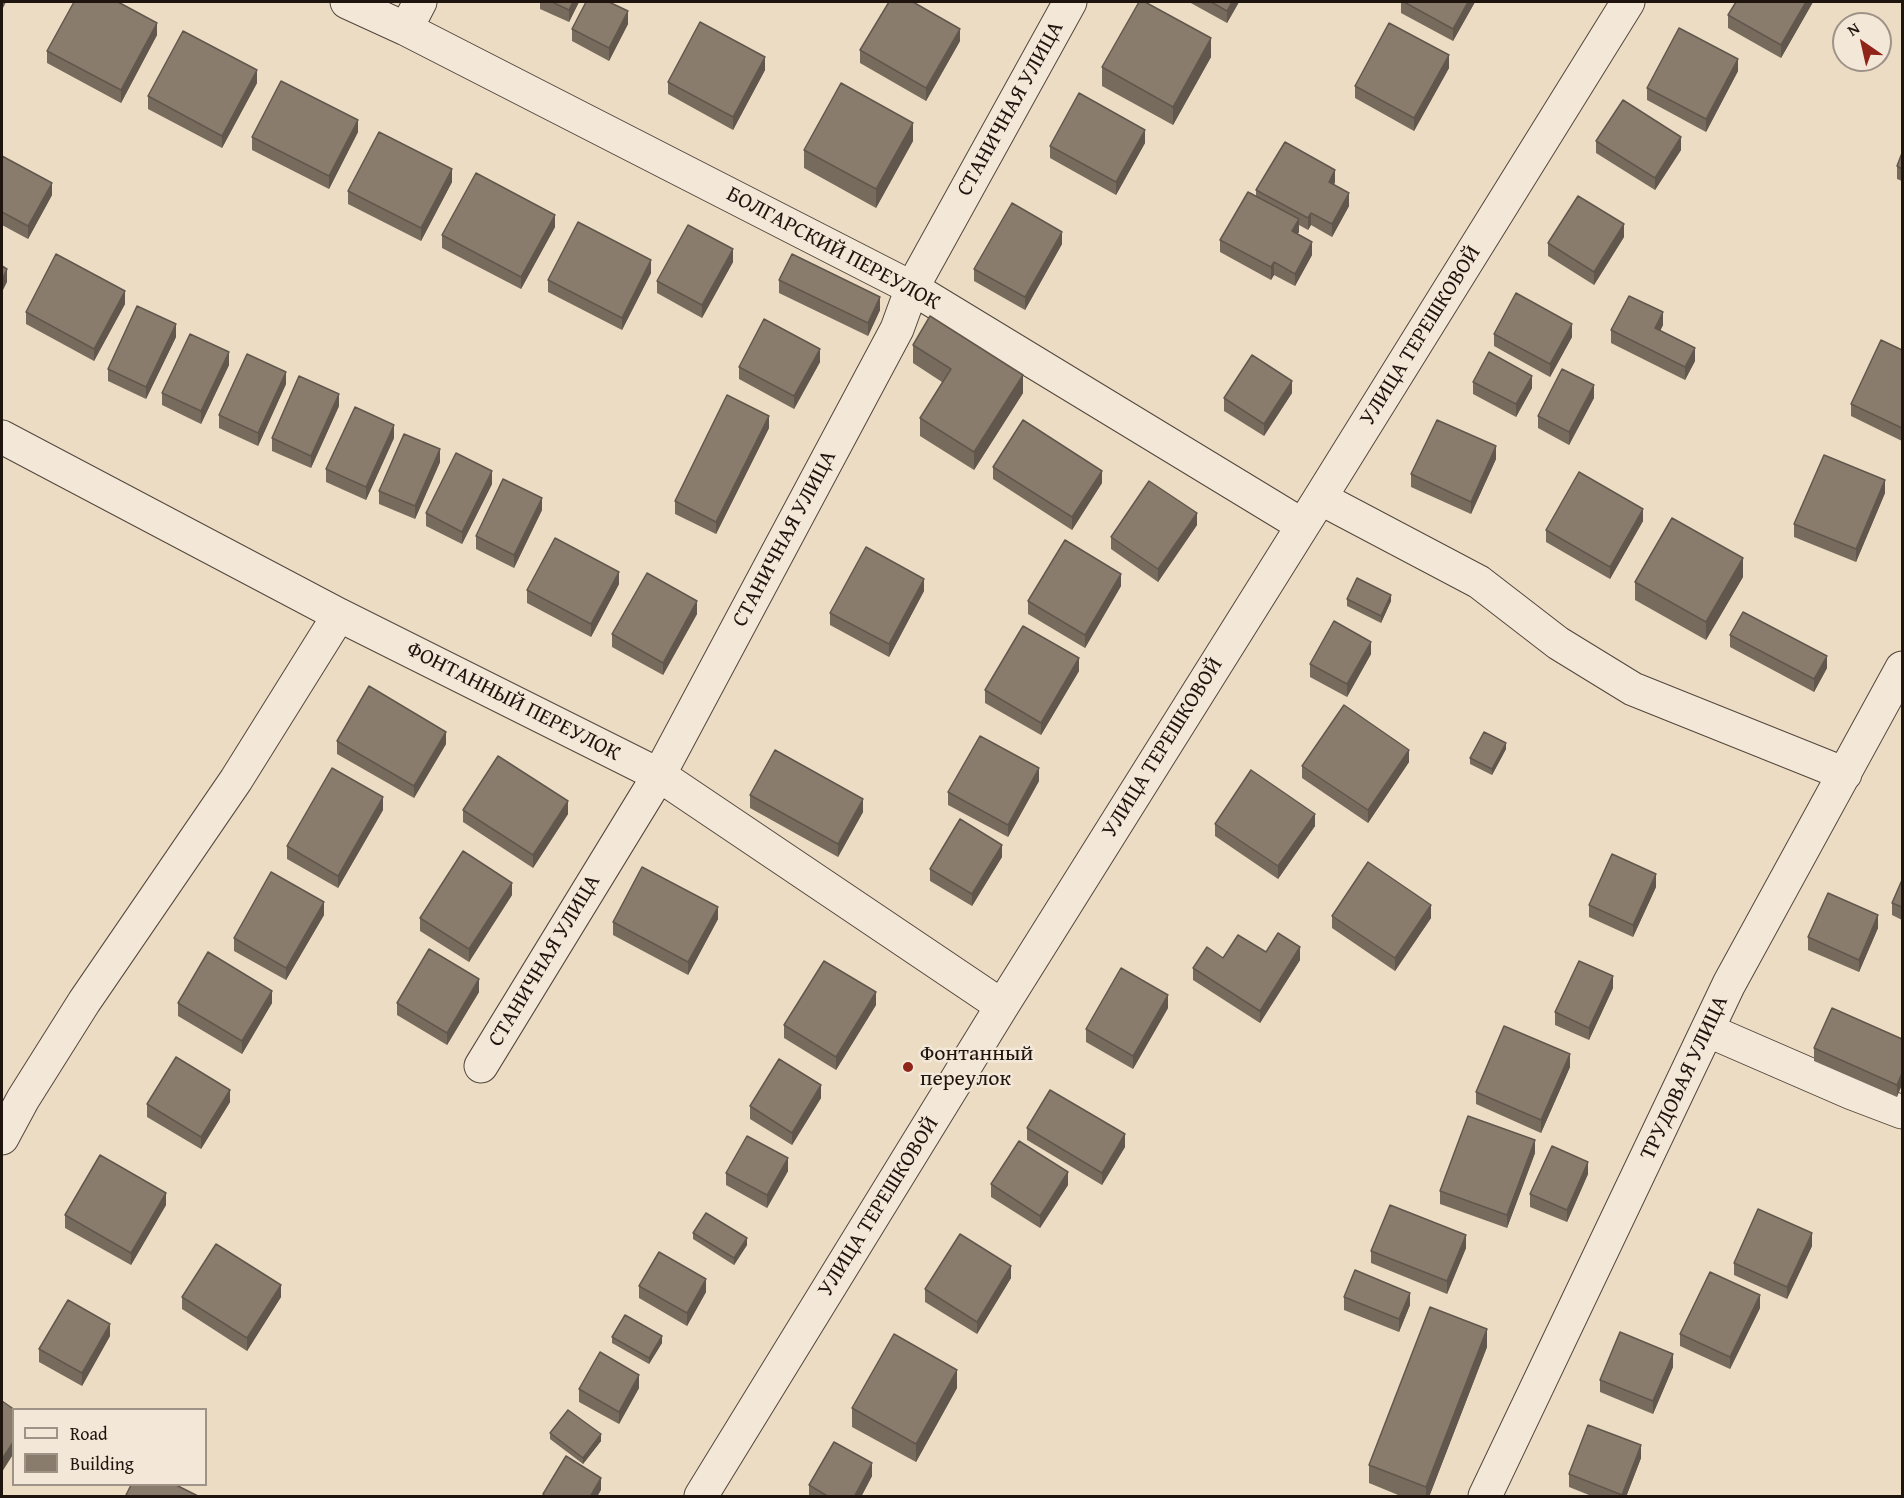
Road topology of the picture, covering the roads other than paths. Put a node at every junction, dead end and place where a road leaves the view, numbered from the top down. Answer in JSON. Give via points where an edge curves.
{"nodes":[{"id":1,"x":347,"y":2,"type":"edge"},
{"id":2,"x":1070,"y":2,"type":"edge"},
{"id":3,"x":1628,"y":2,"type":"edge"},
{"id":4,"x":413,"y":15,"type":"edge"},
{"id":5,"x":912,"y":288,"type":"junction"},
{"id":6,"x":2,"y":437,"type":"edge"},
{"id":7,"x":1320,"y":498,"type":"junction"},
{"id":8,"x":1302,"y":525,"type":"junction"},
{"id":9,"x":339,"y":615,"type":"junction"},
{"id":10,"x":1902,"y":668,"type":"edge"},
{"id":11,"x":1845,"y":774,"type":"junction"},
{"id":12,"x":659,"y":775,"type":"junction"},
{"id":13,"x":1002,"y":1006,"type":"junction"},
{"id":14,"x":1707,"y":1030,"type":"junction"},
{"id":15,"x":482,"y":1066,"type":"dead end"},
{"id":16,"x":12,"y":1094,"type":"edge"},
{"id":17,"x":1902,"y":1112,"type":"edge"},
{"id":18,"x":2,"y":1138,"type":"edge"},
{"id":19,"x":701,"y":1497,"type":"edge"},
{"id":20,"x":1485,"y":1497,"type":"edge"}],
"edges":[{"from":1,"to":4,"type":"street","name":"БОЛГАРСКИЙ ПЕРЕУЛОК"},
{"from":2,"to":5,"type":"street","name":"СТАНИЧНАЯ УЛИЦА"},
{"from":3,"to":7,"type":"street","name":"УЛИЦА ТЕРЕШКОВОЙ"},
{"from":4,"to":5,"type":"street","name":"БОЛГАРСКИЙ ПЕРЕУЛОК"},
{"from":5,"to":8,"type":"street","name":"БОЛГАРСКИЙ ПЕРЕУЛОК"},
{"from":5,"to":12,"type":"street","name":"СТАНИЧНАЯ УЛИЦА","via":[[897,329]]},
{"from":6,"to":9,"type":"street","name":"ФОНТАННЫЙ ПЕРЕУЛОК"},
{"from":7,"to":8,"type":"street","name":"УЛИЦА ТЕРЕШКОВОЙ"},
{"from":7,"to":11,"type":"street","via":[[1479,582],[1558,643],[1634,688]]},
{"from":8,"to":13,"type":"street","name":"УЛИЦА ТЕРЕШКОВОЙ"},
{"from":9,"to":12,"type":"street","name":"ФОНТАННЫЙ ПЕРЕУЛОК"},
{"from":9,"to":16,"type":"street","via":[[236,780],[84,1002]]},
{"from":10,"to":11,"type":"street","name":"ТРУДОВАЯ УЛИЦА"},
{"from":11,"to":14,"type":"street","name":"ТРУДОВАЯ УЛИЦА"},
{"from":12,"to":13,"type":"street","name":"ФОНТАННЫЙ ПЕРЕУЛОК"},
{"from":12,"to":15,"type":"street","name":"СТАНИЧНАЯ УЛИЦА"},
{"from":13,"to":19,"type":"street","name":"УЛИЦА ТЕРЕШКОВОЙ"},
{"from":14,"to":17,"type":"street"},
{"from":14,"to":20,"type":"street","name":"ТРУДОВАЯ УЛИЦА"},
{"from":16,"to":18,"type":"street"}]}
